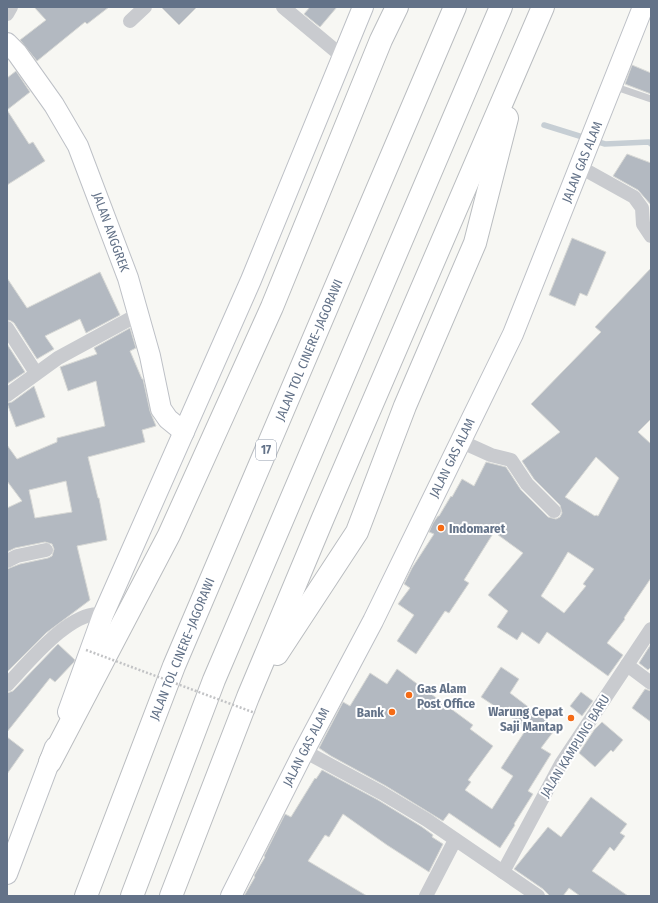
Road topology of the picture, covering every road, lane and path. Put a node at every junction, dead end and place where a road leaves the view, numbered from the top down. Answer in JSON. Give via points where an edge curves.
{"nodes":[{"id":1,"x":11,"y":7,"type":"edge"},
{"id":2,"x":145,"y":7,"type":"edge"},
{"id":3,"x":283,"y":7,"type":"edge"},
{"id":4,"x":363,"y":7,"type":"edge"},
{"id":5,"x":397,"y":7,"type":"edge"},
{"id":6,"x":455,"y":7,"type":"edge"},
{"id":7,"x":501,"y":7,"type":"edge"},
{"id":8,"x":543,"y":7,"type":"edge"},
{"id":9,"x":644,"y":7,"type":"edge"},
{"id":10,"x":7,"y":14,"type":"edge"},
{"id":11,"x":130,"y":21,"type":"dead end"},
{"id":12,"x":7,"y":43,"type":"edge"},
{"id":13,"x":525,"y":49,"type":"junction"},
{"id":14,"x":342,"y":57,"type":"junction"},
{"id":15,"x":612,"y":86,"type":"junction"},
{"id":16,"x":651,"y":99,"type":"edge"},
{"id":17,"x":583,"y":160,"type":"junction"},
{"id":18,"x":651,"y":236,"type":"edge"},
{"id":19,"x":139,"y":314,"type":"junction"},
{"id":20,"x":7,"y":328,"type":"edge"},
{"id":21,"x":36,"y":373,"type":"junction"},
{"id":22,"x":7,"y":395,"type":"edge"},
{"id":23,"x":184,"y":432,"type":"junction"},
{"id":24,"x":460,"y":441,"type":"junction"},
{"id":25,"x":554,"y":511,"type":"dead end"},
{"id":26,"x":46,"y":550,"type":"dead end"},
{"id":27,"x":7,"y":561,"type":"edge"},
{"id":28,"x":103,"y":615,"type":"junction"},
{"id":29,"x":651,"y":628,"type":"edge"},
{"id":30,"x":86,"y":650,"type":"dead end"},
{"id":31,"x":627,"y":665,"type":"junction"},
{"id":32,"x":651,"y":683,"type":"edge"},
{"id":33,"x":7,"y":685,"type":"edge"},
{"id":34,"x":252,"y":705,"type":"junction"},
{"id":35,"x":304,"y":751,"type":"junction"},
{"id":36,"x":50,"y":762,"type":"junction"},
{"id":37,"x":455,"y":840,"type":"junction"},
{"id":38,"x":503,"y":872,"type":"junction"},
{"id":39,"x":7,"y":874,"type":"edge"},
{"id":40,"x":86,"y":896,"type":"edge"},
{"id":41,"x":132,"y":896,"type":"edge"},
{"id":42,"x":171,"y":896,"type":"edge"},
{"id":43,"x":231,"y":896,"type":"edge"},
{"id":44,"x":426,"y":896,"type":"edge"},
{"id":45,"x":538,"y":896,"type":"edge"}],
"edges":[{"from":1,"to":10,"type":"street"},
{"from":2,"to":11,"type":"street"},
{"from":3,"to":14,"type":"street"},
{"from":4,"to":14,"type":"main road"},
{"from":5,"to":36,"type":"highway","via":[[381,40],[272,307],[169,535]]},
{"from":6,"to":40,"type":"highway","name":"JALAN TOL CINERE–JAGORAWI","number":"17","via":[[174,666]]},
{"from":7,"to":41,"type":"highway","via":[[214,680]]},
{"from":8,"to":13,"type":"highway"},
{"from":9,"to":15,"type":"main road","name":"JALAN GAS ALAM"},
{"from":12,"to":19,"type":"main road","name":"JALAN ANGGREK","via":[[54,105],[78,146]]},
{"from":13,"to":34,"type":"highway","via":[[326,511]]},
{"from":13,"to":34,"type":"highway","via":[[474,243],[357,532]]},
{"from":14,"to":23,"type":"main road","via":[[251,280]]},
{"from":15,"to":16,"type":"lane"},
{"from":15,"to":17,"type":"main road","name":"JALAN GAS ALAM"},
{"from":17,"to":18,"type":"street","via":[[634,197],[642,208],[643,224]]},
{"from":17,"to":24,"type":"main road","name":"JALAN GAS ALAM","via":[[512,334]]},
{"from":19,"to":21,"type":"street","via":[[58,358]]},
{"from":19,"to":23,"type":"main road","name":"JALAN ANGGREK","via":[[161,409],[168,419]]},
{"from":20,"to":21,"type":"street"},
{"from":21,"to":22,"type":"street"},
{"from":23,"to":28,"type":"main road"},
{"from":24,"to":25,"type":"street","via":[[491,455],[511,460],[527,484]]},
{"from":24,"to":35,"type":"main road","name":"JALAN GAS ALAM","via":[[373,621]]},
{"from":26,"to":27,"type":"street","via":[[17,556]]},
{"from":28,"to":33,"type":"street","via":[[90,615],[80,619],[54,635]]},
{"from":28,"to":36,"type":"main road"},
{"from":29,"to":31,"type":"street","name":"JALAN KAMPUNG BARU"},
{"from":30,"to":34,"type":"path","bridge":true},
{"from":31,"to":32,"type":"street"},
{"from":31,"to":38,"type":"street","name":"JALAN KAMPUNG BARU","via":[[561,764]]},
{"from":34,"to":42,"type":"highway"},
{"from":35,"to":37,"type":"street","via":[[382,793]]},
{"from":35,"to":43,"type":"main road","name":"JALAN GAS ALAM"},
{"from":36,"to":39,"type":"main road"},
{"from":37,"to":38,"type":"street"},
{"from":37,"to":44,"type":"street"},
{"from":38,"to":45,"type":"street"}]}
